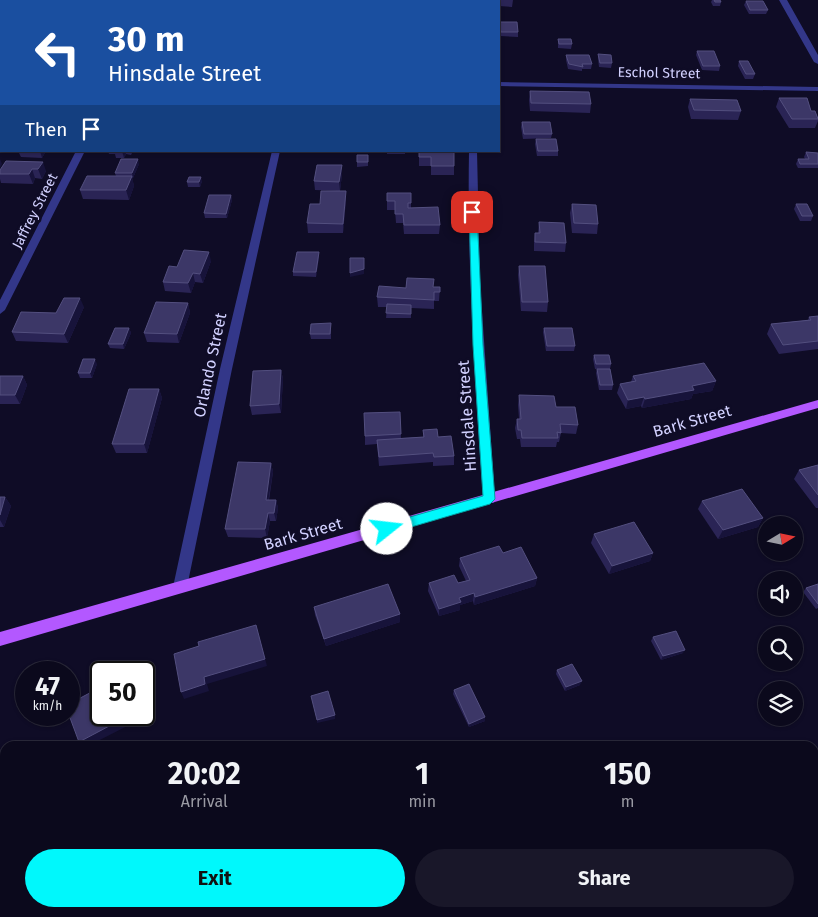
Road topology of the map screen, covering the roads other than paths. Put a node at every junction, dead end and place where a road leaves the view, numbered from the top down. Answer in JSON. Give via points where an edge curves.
{"nodes":[{"id":1,"x":783,"y":0,"type":"edge"},
{"id":2,"x":818,"y":62,"type":"edge"},
{"id":3,"x":500,"y":84,"type":"edge"},
{"id":4,"x":818,"y":89,"type":"edge"},
{"id":5,"x":79,"y":152,"type":"edge"},
{"id":6,"x":276,"y":152,"type":"edge"},
{"id":7,"x":473,"y":152,"type":"edge"},
{"id":8,"x":0,"y":310,"type":"edge"},
{"id":9,"x":818,"y":404,"type":"edge"},
{"id":10,"x":490,"y":499,"type":"junction"},
{"id":11,"x":180,"y":587,"type":"junction"},
{"id":12,"x":0,"y":639,"type":"edge"}],
"edges":[{"from":1,"to":2,"type":"street"},
{"from":3,"to":4,"type":"street","name":"Eschol Street"},
{"from":5,"to":8,"type":"street","name":"Jaffrey Street"},
{"from":6,"to":11,"type":"street","name":"Orlando Street"},
{"from":7,"to":10,"type":"street","name":"Hinsdale Street","via":[[472,212],[478,345]]},
{"from":9,"to":10,"type":"main road","name":"Bark Street"},
{"from":10,"to":11,"type":"main road","name":"Bark Street"},
{"from":11,"to":12,"type":"main road","name":"Bark Street"}]}
